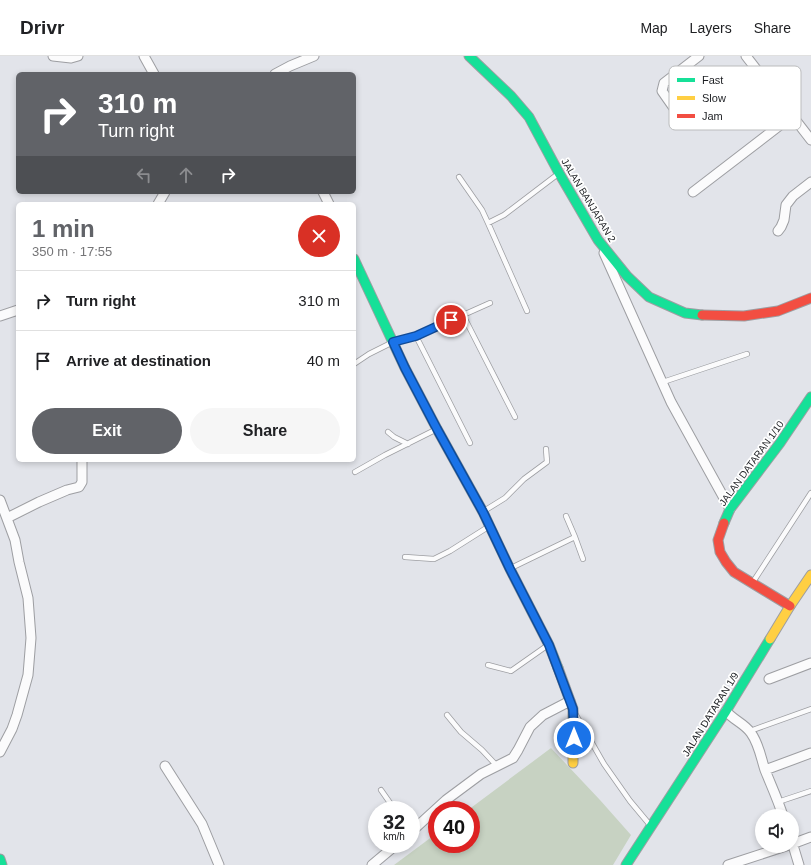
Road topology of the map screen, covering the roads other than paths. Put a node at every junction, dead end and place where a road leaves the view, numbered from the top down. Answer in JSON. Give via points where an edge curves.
{"nodes":[{"id":1,"x":53,"y":56,"type":"edge"},
{"id":2,"x":78,"y":56,"type":"edge"},
{"id":3,"x":144,"y":56,"type":"edge"},
{"id":4,"x":314,"y":56,"type":"edge"},
{"id":5,"x":469,"y":56,"type":"edge"},
{"id":6,"x":699,"y":56,"type":"edge"},
{"id":7,"x":746,"y":56,"type":"edge"},
{"id":8,"x":686,"y":66,"type":"edge"},
{"id":9,"x":754,"y":66,"type":"edge"},
{"id":10,"x":153,"y":72,"type":"edge"},
{"id":11,"x":279,"y":72,"type":"edge"},
{"id":12,"x":669,"y":80,"type":"edge"},
{"id":13,"x":669,"y":101,"type":"edge"},
{"id":14,"x":801,"y":127,"type":"edge"},
{"id":15,"x":774,"y":130,"type":"edge"},
{"id":16,"x":811,"y":140,"type":"edge"},
{"id":17,"x":559,"y":172,"type":"junction"},
{"id":18,"x":460,"y":177,"type":"dead end"},
{"id":19,"x":811,"y":182,"type":"edge"},
{"id":20,"x":693,"y":192,"type":"dead end"},
{"id":21,"x":488,"y":223,"type":"junction"},
{"id":22,"x":778,"y":231,"type":"dead end"},
{"id":23,"x":598,"y":240,"type":"junction"},
{"id":24,"x":356,"y":263,"type":"edge"},
{"id":25,"x":811,"y":298,"type":"edge"},
{"id":26,"x":490,"y":303,"type":"dead end"},
{"id":27,"x":16,"y":311,"type":"edge"},
{"id":28,"x":527,"y":311,"type":"dead end"},
{"id":29,"x":463,"y":315,"type":"junction"},
{"id":30,"x":0,"y":316,"type":"edge"},
{"id":31,"x":416,"y":336,"type":"junction"},
{"id":32,"x":393,"y":342,"type":"junction"},
{"id":33,"x":746,"y":354,"type":"dead end"},
{"id":34,"x":356,"y":363,"type":"edge"},
{"id":35,"x":663,"y":382,"type":"junction"},
{"id":36,"x":811,"y":397,"type":"edge"},
{"id":37,"x":515,"y":417,"type":"dead end"},
{"id":38,"x":437,"y":429,"type":"junction"},
{"id":39,"x":388,"y":432,"type":"dead end"},
{"id":40,"x":470,"y":442,"type":"dead end"},
{"id":41,"x":408,"y":444,"type":"junction"},
{"id":42,"x":546,"y":449,"type":"dead end"},
{"id":43,"x":82,"y":462,"type":"edge"},
{"id":44,"x":355,"y":472,"type":"dead end"},
{"id":45,"x":811,"y":493,"type":"edge"},
{"id":46,"x":0,"y":500,"type":"edge"},
{"id":47,"x":730,"y":510,"type":"junction"},
{"id":48,"x":483,"y":512,"type":"junction"},
{"id":49,"x":566,"y":516,"type":"dead end"},
{"id":50,"x":7,"y":518,"type":"junction"},
{"id":51,"x":490,"y":526,"type":"junction"},
{"id":52,"x":575,"y":537,"type":"junction"},
{"id":53,"x":405,"y":557,"type":"dead end"},
{"id":54,"x":583,"y":558,"type":"dead end"},
{"id":55,"x":510,"y":569,"type":"junction"},
{"id":56,"x":811,"y":575,"type":"edge"},
{"id":57,"x":753,"y":583,"type":"junction"},
{"id":58,"x":790,"y":606,"type":"junction"},
{"id":59,"x":549,"y":645,"type":"junction"},
{"id":60,"x":811,"y":663,"type":"edge"},
{"id":61,"x":488,"y":665,"type":"dead end"},
{"id":62,"x":769,"y":679,"type":"dead end"},
{"id":63,"x":572,"y":705,"type":"junction"},
{"id":64,"x":811,"y":709,"type":"edge"},
{"id":65,"x":726,"y":711,"type":"junction"},
{"id":66,"x":447,"y":715,"type":"dead end"},
{"id":67,"x":750,"y":731,"type":"junction"},
{"id":68,"x":0,"y":752,"type":"edge"},
{"id":69,"x":811,"y":754,"type":"edge"},
{"id":70,"x":573,"y":763,"type":"dead end"},
{"id":71,"x":166,"y":766,"type":"dead end"},
{"id":72,"x":497,"y":766,"type":"junction"},
{"id":73,"x":765,"y":770,"type":"junction"},
{"id":74,"x":381,"y":790,"type":"dead end"},
{"id":75,"x":811,"y":791,"type":"edge"},
{"id":76,"x":389,"y":801,"type":"edge"},
{"id":77,"x":778,"y":802,"type":"junction"},
{"id":78,"x":780,"y":809,"type":"edge"},
{"id":79,"x":420,"y":824,"type":"edge"},
{"id":80,"x":652,"y":826,"type":"junction"},
{"id":81,"x":811,"y":837,"type":"edge"},
{"id":82,"x":799,"y":841,"type":"edge"},
{"id":83,"x":386,"y":853,"type":"edge"},
{"id":84,"x":765,"y":853,"type":"edge"},
{"id":85,"x":796,"y":853,"type":"edge"},
{"id":86,"x":0,"y":859,"type":"edge"},
{"id":87,"x":2,"y":865,"type":"edge"},
{"id":88,"x":219,"y":865,"type":"edge"},
{"id":89,"x":372,"y":865,"type":"edge"},
{"id":90,"x":626,"y":865,"type":"edge"},
{"id":91,"x":728,"y":865,"type":"edge"},
{"id":92,"x":800,"y":865,"type":"edge"}],
"edges":[{"from":1,"to":2,"type":"street"},
{"from":3,"to":10,"type":"street"},
{"from":4,"to":11,"type":"street"},
{"from":5,"to":17,"type":"street","name":"JALAN BANJARAN 2","via":[[529,116]]},
{"from":6,"to":8,"type":"street"},
{"from":7,"to":9,"type":"street"},
{"from":12,"to":13,"type":"street","via":[[664,84],[662,91]]},
{"from":14,"to":16,"type":"street"},
{"from":15,"to":20,"type":"street"},
{"from":17,"to":21,"type":"lane","via":[[504,215]]},
{"from":17,"to":23,"type":"street","name":"JALAN BANJARAN 2"},
{"from":18,"to":21,"type":"lane"},
{"from":19,"to":22,"type":"street","via":[[786,205],[784,220]]},
{"from":21,"to":28,"type":"lane"},
{"from":23,"to":25,"type":"street","name":"JALAN BANJARAN 2","via":[[627,276],[649,297],[685,313],[744,316],[778,311]]},
{"from":23,"to":35,"type":"street"},
{"from":24,"to":32,"type":"street"},
{"from":26,"to":29,"type":"lane"},
{"from":27,"to":30,"type":"street"},
{"from":29,"to":31,"type":"lane"},
{"from":29,"to":37,"type":"lane"},
{"from":31,"to":32,"type":"lane"},
{"from":31,"to":40,"type":"lane"},
{"from":32,"to":34,"type":"lane"},
{"from":32,"to":38,"type":"street"},
{"from":33,"to":35,"type":"lane"},
{"from":35,"to":47,"type":"street","via":[[671,402]]},
{"from":36,"to":47,"type":"street","name":"JALAN DATARAN 1/10"},
{"from":38,"to":41,"type":"lane"},
{"from":38,"to":48,"type":"street"},
{"from":39,"to":41,"type":"lane"},
{"from":41,"to":44,"type":"lane"},
{"from":42,"to":48,"type":"lane","via":[[547,462],[524,479],[505,498]]},
{"from":43,"to":50,"type":"street","via":[[82,482],[79,487],[39,502]]},
{"from":45,"to":57,"type":"lane"},
{"from":46,"to":50,"type":"street"},
{"from":47,"to":57,"type":"street","name":"JALAN DATARAN 1/10","via":[[718,540],[720,552],[734,572]]},
{"from":48,"to":51,"type":"street"},
{"from":49,"to":52,"type":"lane"},
{"from":50,"to":68,"type":"street","via":[[15,540],[28,598],[31,638],[28,675],[12,729]]},
{"from":51,"to":53,"type":"lane","via":[[434,559]]},
{"from":51,"to":55,"type":"street"},
{"from":52,"to":54,"type":"lane"},
{"from":52,"to":55,"type":"lane"},
{"from":55,"to":59,"type":"street"},
{"from":56,"to":58,"type":"street","name":"JALAN DATARAN 1/9"},
{"from":57,"to":58,"type":"street","name":"JALAN DATARAN 1/10"},
{"from":58,"to":65,"type":"street","name":"JALAN DATARAN 1/9"},
{"from":59,"to":61,"type":"lane","via":[[511,671]]},
{"from":59,"to":63,"type":"street"},
{"from":60,"to":62,"type":"street"},
{"from":63,"to":70,"type":"street"},
{"from":63,"to":72,"type":"street","via":[[543,715],[530,727],[513,758]]},
{"from":63,"to":80,"type":"lane","via":[[604,764],[630,801]]},
{"from":64,"to":67,"type":"lane"},
{"from":65,"to":67,"type":"street"},
{"from":65,"to":80,"type":"street","name":"JALAN DATARAN 1/9"},
{"from":66,"to":72,"type":"lane"},
{"from":67,"to":73,"type":"street"},
{"from":69,"to":73,"type":"street"},
{"from":71,"to":88,"type":"street","via":[[202,824]]},
{"from":72,"to":79,"type":"street","via":[[481,774],[446,800]]},
{"from":73,"to":77,"type":"street"},
{"from":74,"to":76,"type":"lane"},
{"from":75,"to":77,"type":"lane"},
{"from":77,"to":78,"type":"street"},
{"from":80,"to":90,"type":"street","name":"JALAN DATARAN 1/9"},
{"from":81,"to":82,"type":"street"},
{"from":83,"to":89,"type":"street"},
{"from":84,"to":91,"type":"street"},
{"from":85,"to":92,"type":"street"},
{"from":86,"to":87,"type":"street"}]}
